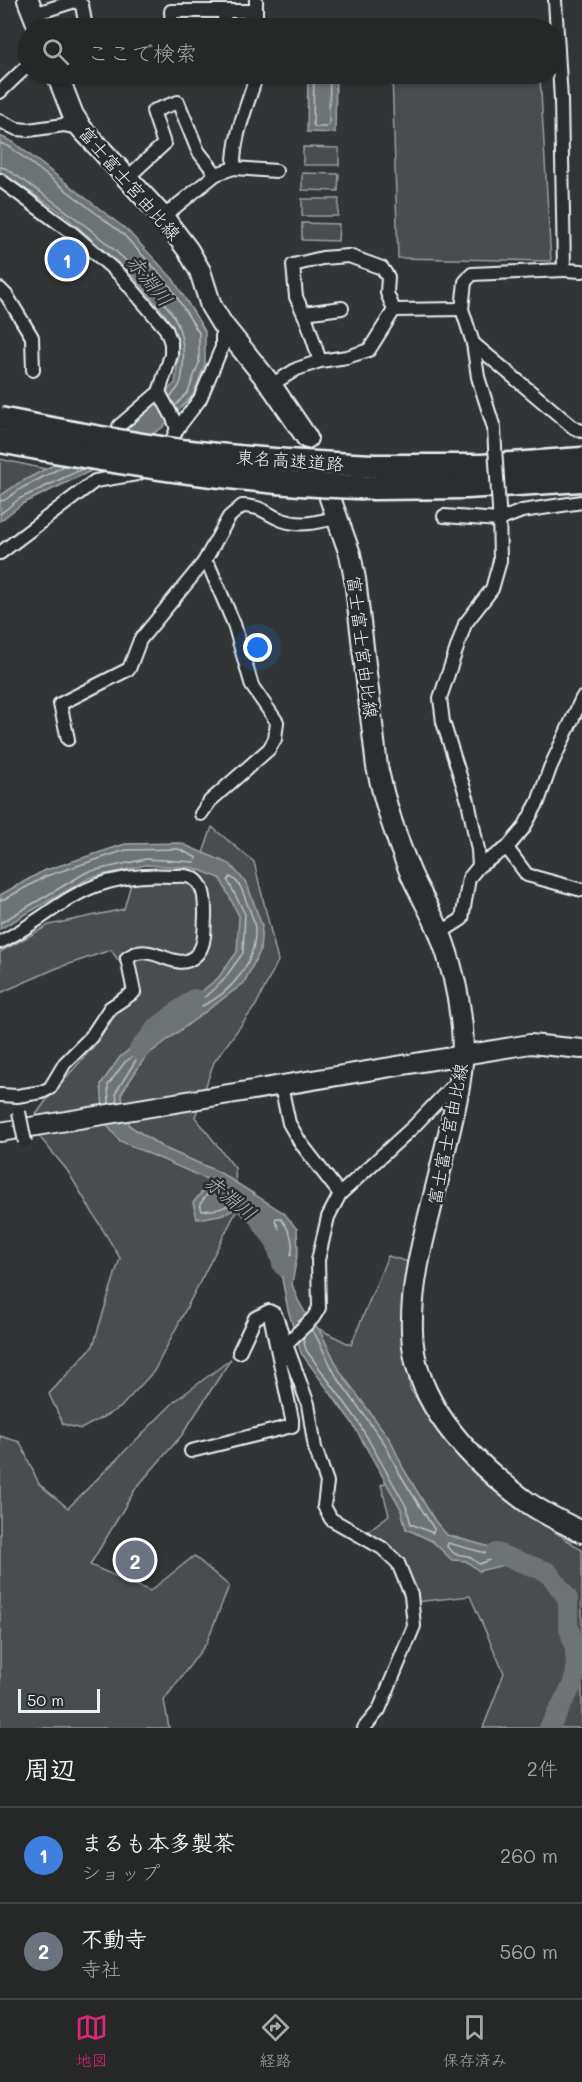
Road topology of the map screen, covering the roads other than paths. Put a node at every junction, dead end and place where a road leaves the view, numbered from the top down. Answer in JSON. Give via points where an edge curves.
{"nodes":[{"id":1,"x":56,"y":0,"type":"edge"},
{"id":2,"x":555,"y":0,"type":"edge"},
{"id":3,"x":256,"y":5,"type":"edge"},
{"id":4,"x":225,"y":11,"type":"junction"},
{"id":5,"x":33,"y":12,"type":"edge"},
{"id":6,"x":84,"y":18,"type":"edge"},
{"id":7,"x":171,"y":18,"type":"edge"},
{"id":8,"x":224,"y":18,"type":"edge"},
{"id":9,"x":556,"y":18,"type":"edge"},
{"id":10,"x":18,"y":75,"type":"edge"},
{"id":11,"x":61,"y":84,"type":"edge"},
{"id":12,"x":254,"y":84,"type":"edge"},
{"id":13,"x":560,"y":84,"type":"edge"},
{"id":14,"x":0,"y":92,"type":"edge"},
{"id":15,"x":0,"y":121,"type":"edge"},
{"id":16,"x":81,"y":129,"type":"junction"},
{"id":17,"x":234,"y":168,"type":"junction"},
{"id":18,"x":276,"y":171,"type":"dead end"},
{"id":19,"x":216,"y":174,"type":"junction"},
{"id":20,"x":127,"y":178,"type":"junction"},
{"id":21,"x":0,"y":180,"type":"edge"},
{"id":22,"x":163,"y":217,"type":"junction"},
{"id":23,"x":564,"y":270,"type":"junction"},
{"id":24,"x":582,"y":271,"type":"edge"},
{"id":25,"x":0,"y":289,"type":"edge"},
{"id":26,"x":342,"y":308,"type":"dead end"},
{"id":27,"x":462,"y":309,"type":"junction"},
{"id":28,"x":393,"y":310,"type":"junction"},
{"id":29,"x":304,"y":313,"type":"junction"},
{"id":30,"x":222,"y":324,"type":"junction"},
{"id":31,"x":473,"y":343,"type":"junction"},
{"id":32,"x":320,"y":361,"type":"junction"},
{"id":33,"x":33,"y":370,"type":"dead end"},
{"id":34,"x":271,"y":385,"type":"junction"},
{"id":35,"x":159,"y":392,"type":"junction"},
{"id":36,"x":0,"y":419,"type":"edge"},
{"id":37,"x":175,"y":424,"type":"junction"},
{"id":38,"x":119,"y":426,"type":"dead end"},
{"id":39,"x":582,"y":431,"type":"edge"},
{"id":40,"x":307,"y":438,"type":"dead end"},
{"id":41,"x":0,"y":441,"type":"edge"},
{"id":42,"x":582,"y":459,"type":"edge"},
{"id":43,"x":373,"y":477,"type":"junction"},
{"id":44,"x":582,"y":480,"type":"edge"},
{"id":45,"x":330,"y":498,"type":"dead end"},
{"id":46,"x":582,"y":502,"type":"edge"},
{"id":47,"x":499,"y":514,"type":"junction"},
{"id":48,"x":444,"y":516,"type":"dead end"},
{"id":49,"x":339,"y":517,"type":"junction"},
{"id":50,"x":0,"y":553,"type":"edge"},
{"id":51,"x":204,"y":562,"type":"junction"},
{"id":52,"x":582,"y":698,"type":"edge"},
{"id":53,"x":68,"y":739,"type":"dead end"},
{"id":54,"x":201,"y":814,"type":"dead end"},
{"id":55,"x":507,"y":848,"type":"junction"},
{"id":56,"x":478,"y":866,"type":"junction"},
{"id":57,"x":582,"y":890,"type":"edge"},
{"id":58,"x":440,"y":933,"type":"junction"},
{"id":59,"x":0,"y":942,"type":"edge"},
{"id":60,"x":579,"y":1053,"type":"edge"},
{"id":61,"x":463,"y":1055,"type":"junction"},
{"id":62,"x":461,"y":1077,"type":"junction"},
{"id":63,"x":281,"y":1086,"type":"junction"},
{"id":64,"x":0,"y":1095,"type":"edge"},
{"id":65,"x":17,"y":1096,"type":"junction"},
{"id":66,"x":0,"y":1132,"type":"edge"},
{"id":67,"x":25,"y":1142,"type":"dead end"},
{"id":68,"x":340,"y":1194,"type":"junction"},
{"id":69,"x":269,"y":1311,"type":"junction"},
{"id":70,"x":289,"y":1341,"type":"junction"},
{"id":71,"x":239,"y":1352,"type":"dead end"},
{"id":72,"x":191,"y":1451,"type":"dead end"},
{"id":73,"x":582,"y":1532,"type":"edge"},
{"id":74,"x":364,"y":1728,"type":"edge"}],
"edges":[{"from":1,"to":5,"type":"street"},
{"from":2,"to":9,"type":"street"},
{"from":3,"to":4,"type":"street"},
{"from":4,"to":7,"type":"street","via":[[171,11]]},
{"from":4,"to":8,"type":"street"},
{"from":5,"to":6,"type":"street","via":[[75,1],[82,5]]},
{"from":10,"to":14,"type":"street"},
{"from":11,"to":16,"type":"main road","name":"富士富士宮由比線"},
{"from":12,"to":17,"type":"street","via":[[237,138]]},
{"from":13,"to":23,"type":"street"},
{"from":15,"to":16,"type":"street","via":[[17,129],[64,125]]},
{"from":16,"to":20,"type":"main road","name":"富士富士宮由比線"},
{"from":17,"to":18,"type":"street"},
{"from":17,"to":19,"type":"street"},
{"from":19,"to":20,"type":"street","via":[[198,151],[178,102],[153,111],[164,144]]},
{"from":19,"to":22,"type":"street"},
{"from":20,"to":22,"type":"main road","name":"富士富士宮由比線"},
{"from":21,"to":35,"type":"street","via":[[72,233],[120,275],[166,329],[171,355]]},
{"from":22,"to":30,"type":"main road","name":"富士富士宮由比線","via":[[200,271],[211,306]]},
{"from":23,"to":24,"type":"street"},
{"from":23,"to":27,"type":"street","via":[[472,274],[465,282]]},
{"from":25,"to":33,"type":"street","via":[[32,337]]},
{"from":26,"to":29,"type":"street"},
{"from":27,"to":28,"type":"street"},
{"from":27,"to":31,"type":"street"},
{"from":28,"to":29,"type":"street","via":[[387,293],[388,277],[382,268],[349,256],[293,265],[296,297]]},
{"from":28,"to":32,"type":"street","via":[[369,350]]},
{"from":29,"to":32,"type":"street"},
{"from":30,"to":34,"type":"main road","name":"富士富士宮由比線"},
{"from":30,"to":37,"type":"street","via":[[222,347],[200,399]]},
{"from":31,"to":39,"type":"street"},
{"from":31,"to":47,"type":"street","bridge":true,"via":[[478,377],[494,428]]},
{"from":32,"to":34,"type":"street"},
{"from":34,"to":40,"type":"main road","name":"富士富士宮由比線"},
{"from":35,"to":37,"type":"street"},
{"from":35,"to":38,"type":"street"},
{"from":36,"to":43,"type":"highway","name":"東名高速道路","bridge":true,"via":[[182,451]]},
{"from":37,"to":50,"type":"street","via":[[164,459],[137,474],[94,481]]},
{"from":41,"to":43,"type":"highway","name":"東名高速道路","bridge":true,"via":[[175,471],[270,482]]},
{"from":42,"to":43,"type":"highway","name":"東名高速道路"},
{"from":43,"to":44,"type":"highway","name":"東名高速道路","via":[[466,487]]},
{"from":45,"to":49,"type":"main road","name":"富士富士宮由比線"},
{"from":46,"to":47,"type":"street"},
{"from":47,"to":48,"type":"street"},
{"from":47,"to":56,"type":"street","via":[[500,561],[492,589],[465,624],[440,698],[443,722],[468,801]]},
{"from":49,"to":51,"type":"street","via":[[308,525],[282,520],[258,506],[242,506],[229,517]]},
{"from":49,"to":58,"type":"main road","name":"富士富士宮由比線","via":[[355,579],[383,794],[411,874]]},
{"from":51,"to":53,"type":"street","via":[[140,640],[129,669],[60,704]]},
{"from":51,"to":54,"type":"street","via":[[234,624],[252,686],[277,722],[269,749],[210,801]]},
{"from":52,"to":55,"type":"street","via":[[538,802]]},
{"from":55,"to":56,"type":"street"},
{"from":55,"to":57,"type":"street","via":[[527,875]]},
{"from":56,"to":58,"type":"street","via":[[470,878],[462,918]]},
{"from":58,"to":61,"type":"main road","name":"富士富士宮由比線","via":[[459,1003]]},
{"from":59,"to":65,"type":"street","via":[[95,886],[137,875],[190,877],[200,883],[203,894],[202,948],[194,958],[176,962],[148,951],[134,952],[127,958],[134,992],[110,1008],[50,1088]]},
{"from":60,"to":61,"type":"street","via":[[530,1044]]},
{"from":61,"to":62,"type":"main road","name":"富士富士宮由比線"},
{"from":61,"to":63,"type":"street"},
{"from":62,"to":68,"type":"street"},
{"from":62,"to":73,"type":"main road","name":"富士富士宮由比線","via":[[417,1271],[414,1355],[431,1403],[463,1444],[524,1500]]},
{"from":63,"to":66,"type":"street"},
{"from":63,"to":68,"type":"street","via":[[289,1123]]},
{"from":64,"to":65,"type":"street"},
{"from":65,"to":67,"type":"street","bridge":true},
{"from":68,"to":70,"type":"street","via":[[328,1217],[318,1260],[319,1308]]},
{"from":69,"to":70,"type":"street","via":[[275,1314]]},
{"from":69,"to":71,"type":"street","via":[[255,1318]]},
{"from":69,"to":72,"type":"street","via":[[292,1426]]},
{"from":70,"to":74,"type":"street","via":[[327,1482],[324,1506],[331,1519],[382,1548],[398,1563],[411,1595],[414,1626],[379,1710]]}]}
